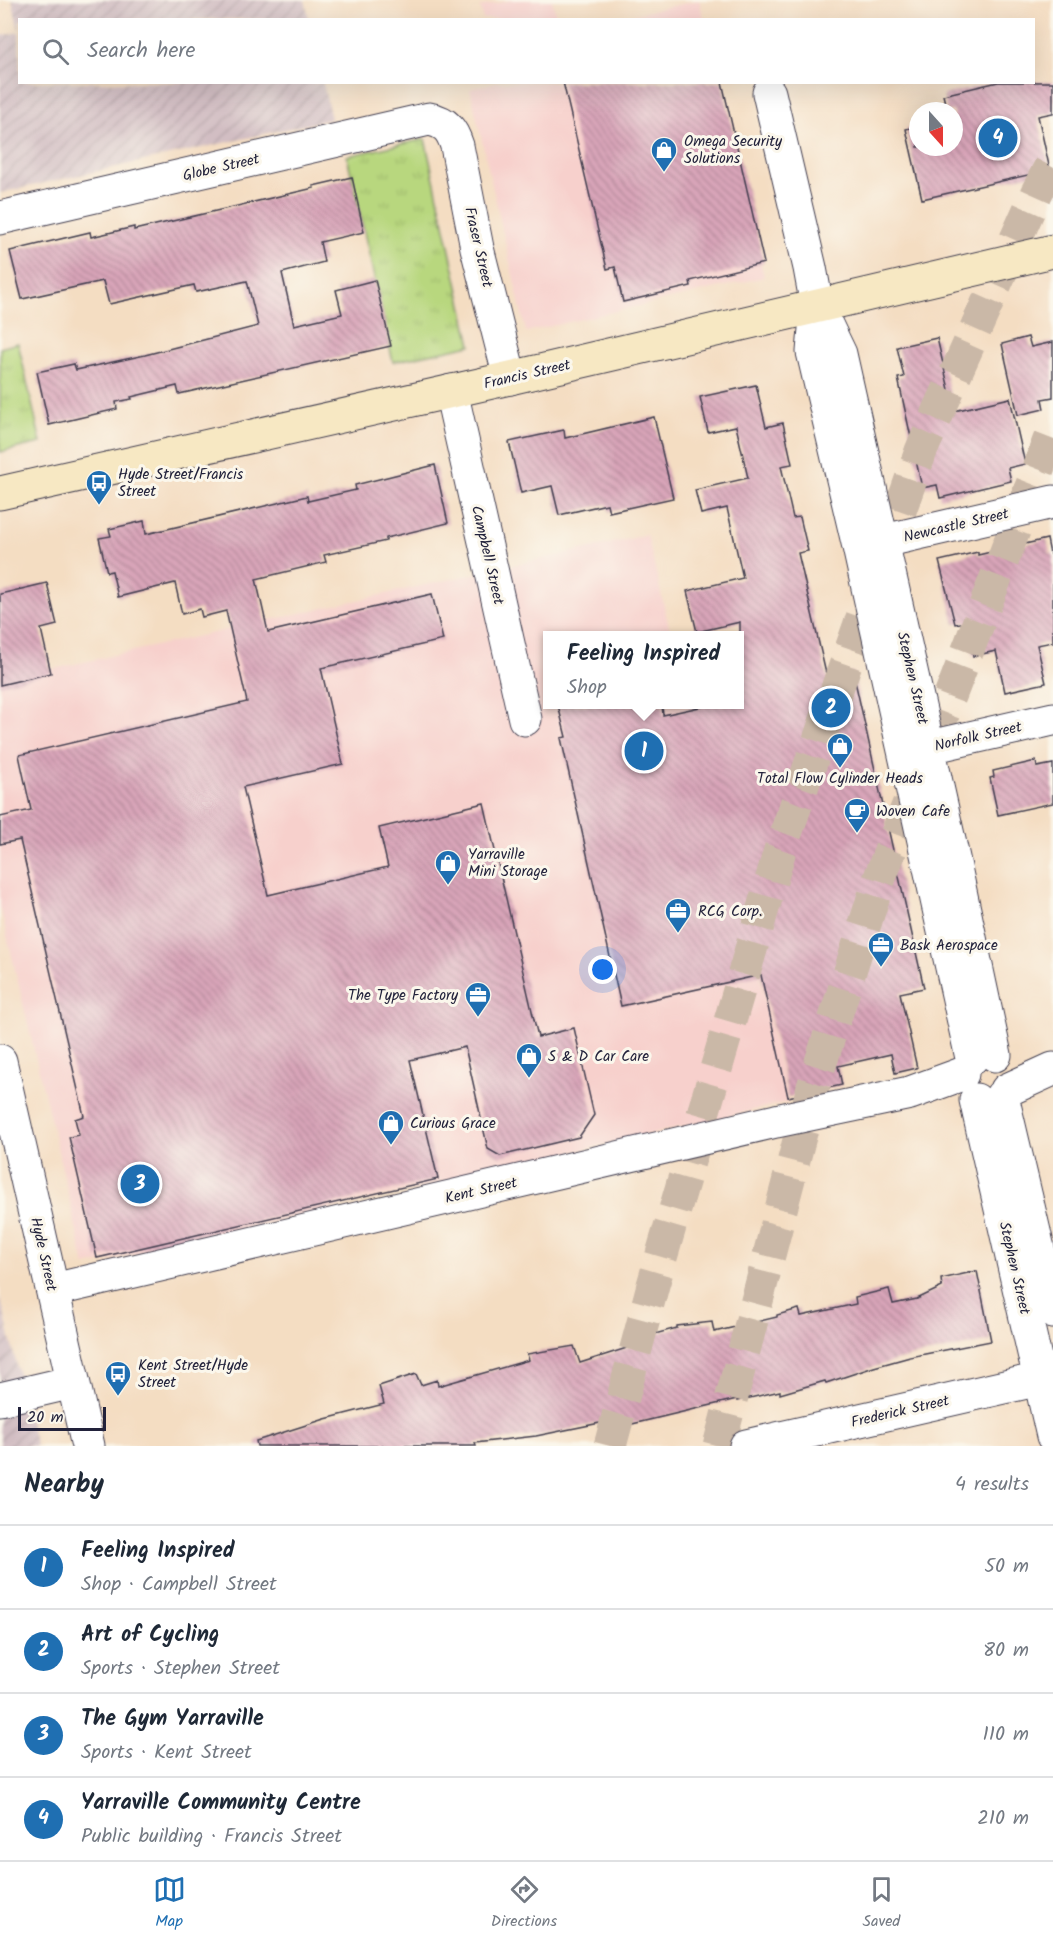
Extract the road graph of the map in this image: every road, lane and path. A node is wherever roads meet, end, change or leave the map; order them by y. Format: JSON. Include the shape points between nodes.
{"nodes":[{"id":1,"x":769,"y":93,"type":"dead end"},
{"id":2,"x":441,"y":121,"type":"joint"},
{"id":3,"x":0,"y":218,"type":"edge"},
{"id":4,"x":1053,"y":251,"type":"edge"},
{"id":5,"x":816,"y":306,"type":"junction"},
{"id":6,"x":510,"y":378,"type":"junction"},
{"id":7,"x":451,"y":391,"type":"junction"},
{"id":8,"x":0,"y":493,"type":"edge"},
{"id":9,"x":1053,"y":502,"type":"edge"},
{"id":10,"x":870,"y":544,"type":"junction"},
{"id":11,"x":525,"y":719,"type":"dead end"},
{"id":12,"x":1053,"y":719,"type":"edge"},
{"id":13,"x":916,"y":750,"type":"junction"},
{"id":14,"x":0,"y":1061,"type":"edge"},
{"id":15,"x":1053,"y":1064,"type":"edge"},
{"id":16,"x":1053,"y":1069,"type":"edge"},
{"id":17,"x":986,"y":1079,"type":"junction"},
{"id":18,"x":53,"y":1290,"type":"junction"},
{"id":19,"x":1053,"y":1312,"type":"edge"},
{"id":20,"x":1047,"y":1377,"type":"edge"},
{"id":21,"x":73,"y":1382,"type":"junction"},
{"id":22,"x":0,"y":1399,"type":"edge"},
{"id":23,"x":1053,"y":1436,"type":"edge"},
{"id":24,"x":88,"y":1446,"type":"edge"},
{"id":25,"x":746,"y":1446,"type":"edge"}],
"edges":[{"from":1,"to":5,"type":"street","name":"Stephen Street"},
{"from":2,"to":3,"type":"street","name":"Globe Street","via":[[418,121]]},
{"from":2,"to":6,"type":"street","name":"Fraser Street","via":[[454,134],[477,248]]},
{"from":4,"to":5,"type":"main road","name":"Francis Street"},
{"from":5,"to":6,"type":"main road","name":"Francis Street"},
{"from":5,"to":10,"type":"street","name":"Stephen Street","via":[[840,354]]},
{"from":6,"to":7,"type":"main road","name":"Francis Street"},
{"from":7,"to":8,"type":"main road","name":"Francis Street"},
{"from":7,"to":11,"type":"street","name":"Campbell Street"},
{"from":9,"to":10,"type":"street","name":"Newcastle Street"},
{"from":10,"to":13,"type":"street","name":"Stephen Street"},
{"from":12,"to":13,"type":"street","name":"Norfolk Street"},
{"from":13,"to":17,"type":"street","name":"Stephen Street","via":[[992,1035]]},
{"from":14,"to":18,"type":"street","name":"Hyde Street"},
{"from":15,"to":17,"type":"street"},
{"from":16,"to":17,"type":"street","name":"Kent Street"},
{"from":17,"to":18,"type":"street","name":"Kent Street","via":[[776,1121]]},
{"from":17,"to":19,"type":"street","name":"Stephen Street"},
{"from":17,"to":20,"type":"street","name":"Stephen Street"},
{"from":18,"to":21,"type":"street","name":"Hyde Street"},
{"from":20,"to":23,"type":"street","name":"Stephen Street"},
{"from":20,"to":25,"type":"street","name":"Frederick Street"},
{"from":21,"to":22,"type":"street"},
{"from":21,"to":24,"type":"street","name":"Hyde Street"}]}
